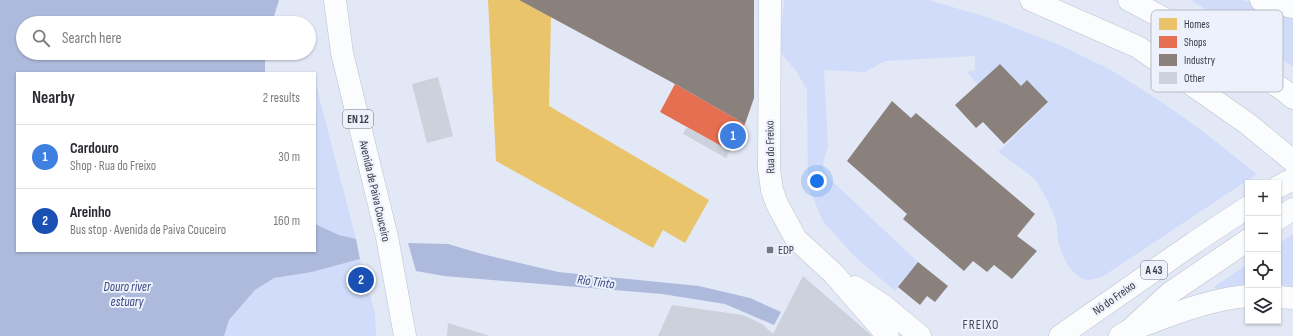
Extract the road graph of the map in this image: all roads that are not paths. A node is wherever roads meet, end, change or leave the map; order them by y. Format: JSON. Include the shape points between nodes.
{"nodes":[{"id":1,"x":335,"y":0,"type":"edge"},
{"id":2,"x":770,"y":0,"type":"edge"},
{"id":3,"x":1031,"y":0,"type":"edge"},
{"id":4,"x":1129,"y":0,"type":"edge"},
{"id":5,"x":1261,"y":0,"type":"edge"},
{"id":6,"x":1293,"y":7,"type":"edge"},
{"id":7,"x":1151,"y":12,"type":"edge"},
{"id":8,"x":1151,"y":56,"type":"edge"},
{"id":9,"x":1202,"y":92,"type":"edge"},
{"id":10,"x":1293,"y":161,"type":"edge"},
{"id":11,"x":1293,"y":179,"type":"edge"},
{"id":12,"x":1281,"y":185,"type":"edge"},
{"id":13,"x":1245,"y":209,"type":"edge"},
{"id":14,"x":1293,"y":209,"type":"edge"},
{"id":15,"x":1281,"y":217,"type":"edge"},
{"id":16,"x":1245,"y":242,"type":"edge"},
{"id":17,"x":832,"y":273,"type":"junction"},
{"id":18,"x":1245,"y":296,"type":"edge"},
{"id":19,"x":1281,"y":297,"type":"edge"},
{"id":20,"x":1293,"y":298,"type":"edge"},
{"id":21,"x":1125,"y":333,"type":"edge"},
{"id":22,"x":405,"y":336,"type":"edge"},
{"id":23,"x":888,"y":336,"type":"edge"},
{"id":24,"x":920,"y":336,"type":"edge"},
{"id":25,"x":1060,"y":336,"type":"edge"}],
"edges":[{"from":1,"to":22,"type":"main road","name":"Avenida de Paiva Couceiro","number":"EN 12","via":[[342,53],[387,237]]},
{"from":2,"to":17,"type":"main road","name":"Rua do Freixo","via":[[771,186],[777,204],[796,239]]},
{"from":3,"to":8,"type":"main road","via":[[1138,47]]},
{"from":4,"to":7,"type":"main road"},
{"from":5,"to":6,"type":"main road"},
{"from":9,"to":10,"type":"main road","via":[[1248,124]]},
{"from":11,"to":12,"type":"main road"},
{"from":13,"to":25,"type":"main road","name":"Nó do Freixo","number":"A 43"},
{"from":14,"to":15,"type":"main road"},
{"from":16,"to":21,"type":"main road","number":"A 43","via":[[1170,293]]},
{"from":17,"to":23,"type":"main road","name":"Rua do Freixo"},
{"from":17,"to":24,"type":"main road","name":"Rua do Freixo","via":[[884,306]]},
{"from":18,"to":21,"type":"main road","via":[[1200,306]]},
{"from":19,"to":20,"type":"main road"}]}
